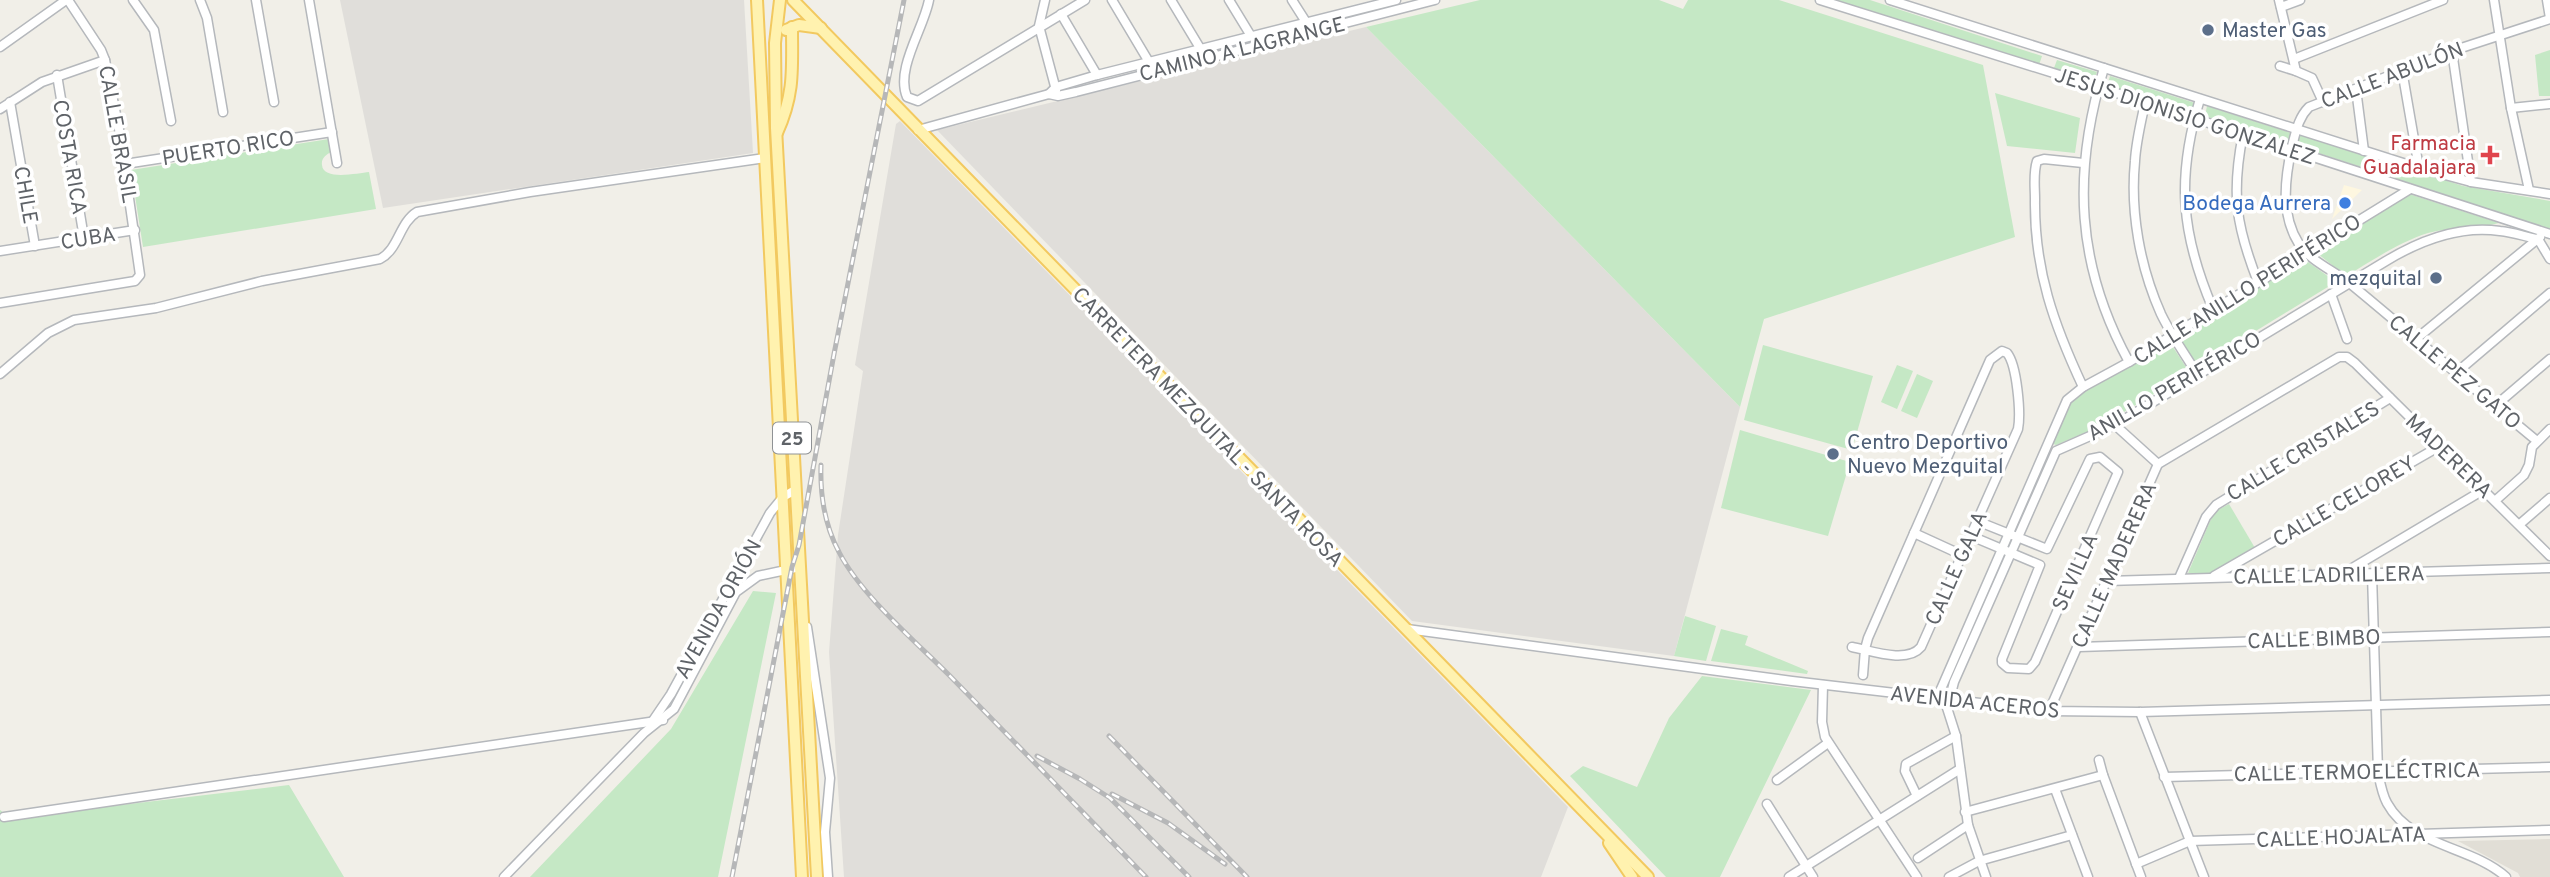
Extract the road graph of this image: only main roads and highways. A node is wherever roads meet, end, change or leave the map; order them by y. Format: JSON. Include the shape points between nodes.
{"nodes":[{"id":1,"x":780,"y":0,"type":"edge"},
{"id":2,"x":793,"y":0,"type":"edge"},
{"id":3,"x":803,"y":0,"type":"edge"},
{"id":4,"x":758,"y":1,"type":"edge"},
{"id":5,"x":812,"y":17,"type":"junction"},
{"id":6,"x":792,"y":27,"type":"junction"},
{"id":7,"x":823,"y":29,"type":"junction"},
{"id":8,"x":775,"y":43,"type":"junction"},
{"id":9,"x":776,"y":135,"type":"junction"},
{"id":10,"x":1596,"y":822,"type":"junction"},
{"id":11,"x":802,"y":877,"type":"edge"},
{"id":12,"x":817,"y":877,"type":"edge"},
{"id":13,"x":1632,"y":877,"type":"edge"},
{"id":14,"x":1647,"y":877,"type":"edge"}],
"edges":[{"from":1,"to":8,"type":"main road","number":"25"},
{"from":2,"to":5,"type":"main road"},
{"from":3,"to":5,"type":"main road"},
{"from":4,"to":11,"type":"main road","number":"25"},
{"from":5,"to":7,"type":"main road","name":"CARRETERA MEZQUITAL - SANTA ROSA"},
{"from":6,"to":7,"type":"main road","via":[[807,24]]},
{"from":6,"to":8,"type":"main road"},
{"from":6,"to":9,"type":"main road","via":[[792,89]]},
{"from":7,"to":10,"type":"main road","name":"CARRETERA MEZQUITAL - SANTA ROSA"},
{"from":8,"to":9,"type":"main road","number":"25"},
{"from":9,"to":12,"type":"main road","number":"25"},
{"from":10,"to":13,"type":"main road","name":"CARRETERA MEZQUITAL - SANTA ROSA"},
{"from":10,"to":14,"type":"main road","name":"CARRETERA MEZQUITAL - SANTA ROSA"}]}
